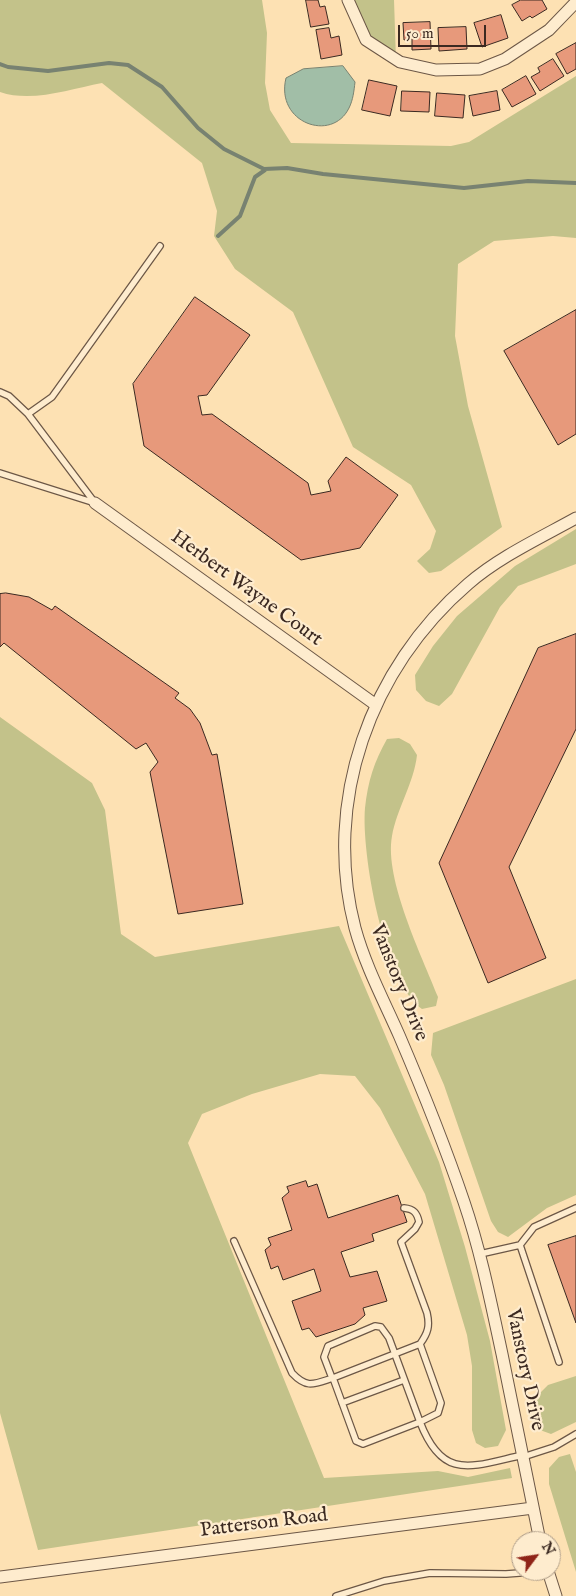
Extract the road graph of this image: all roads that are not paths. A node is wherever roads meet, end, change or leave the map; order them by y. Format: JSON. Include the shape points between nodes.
{"nodes":[{"id":1,"x":348,"y":0,"type":"edge"},
{"id":2,"x":576,"y":2,"type":"edge"},
{"id":3,"x":160,"y":246,"type":"dead end"},
{"id":4,"x":0,"y":392,"type":"edge"},
{"id":5,"x":28,"y":414,"type":"junction"},
{"id":6,"x":0,"y":473,"type":"edge"},
{"id":7,"x":96,"y":502,"type":"junction"},
{"id":8,"x":576,"y":518,"type":"edge"},
{"id":9,"x":376,"y":705,"type":"junction"},
{"id":10,"x":404,"y":1208,"type":"dead end"},
{"id":11,"x":576,"y":1208,"type":"edge"},
{"id":12,"x":234,"y":1241,"type":"dead end"},
{"id":13,"x":520,"y":1245,"type":"junction"},
{"id":14,"x":480,"y":1254,"type":"junction"},
{"id":15,"x":420,"y":1344,"type":"junction"},
{"id":16,"x":395,"y":1354,"type":"junction"},
{"id":17,"x":559,"y":1362,"type":"dead end"},
{"id":18,"x":332,"y":1378,"type":"junction"},
{"id":19,"x":404,"y":1380,"type":"junction"},
{"id":20,"x":342,"y":1404,"type":"junction"},
{"id":21,"x":420,"y":1422,"type":"junction"},
{"id":22,"x":576,"y":1434,"type":"edge"},
{"id":23,"x":523,"y":1456,"type":"junction"},
{"id":24,"x":533,"y":1508,"type":"junction"},
{"id":25,"x":538,"y":1531,"type":"edge"},
{"id":26,"x":511,"y":1574,"type":"edge"},
{"id":27,"x":0,"y":1577,"type":"edge"},
{"id":28,"x":551,"y":1581,"type":"edge"},
{"id":29,"x":336,"y":1596,"type":"edge"},
{"id":30,"x":556,"y":1596,"type":"edge"}],
"edges":[{"from":1,"to":2,"type":"street","via":[[366,40],[400,62],[436,70],[480,69],[506,59],[549,30]]},
{"from":3,"to":5,"type":"lane","via":[[52,397]]},
{"from":4,"to":5,"type":"lane","via":[[10,396]]},
{"from":5,"to":7,"type":"lane"},
{"from":6,"to":7,"type":"lane"},
{"from":7,"to":9,"type":"street","name":"Herbert Wayne Court"},
{"from":8,"to":9,"type":"street","name":"Vanstory Drive","via":[[508,556],[467,584],[408,648]]},
{"from":9,"to":14,"type":"street","name":"Vanstory Drive","via":[[348,791],[344,842],[355,929],[436,1121]]},
{"from":10,"to":15,"type":"lane","via":[[412,1209],[419,1222],[401,1242],[428,1318],[427,1335]]},
{"from":11,"to":13,"type":"lane","via":[[534,1227]]},
{"from":12,"to":18,"type":"lane","via":[[292,1373],[301,1382],[312,1385]]},
{"from":13,"to":14,"type":"lane"},
{"from":13,"to":17,"type":"lane"},
{"from":14,"to":23,"type":"street","name":"Vanstory Drive"},
{"from":15,"to":16,"type":"lane"},
{"from":15,"to":21,"type":"lane","via":[[441,1403],[438,1413]]},
{"from":16,"to":18,"type":"lane"},
{"from":16,"to":18,"type":"lane","via":[[381,1327],[375,1326],[332,1342],[324,1357]]},
{"from":16,"to":19,"type":"lane"},
{"from":18,"to":20,"type":"lane"},
{"from":19,"to":20,"type":"lane"},
{"from":19,"to":21,"type":"lane"},
{"from":20,"to":21,"type":"lane","via":[[356,1441],[363,1444]]},
{"from":21,"to":23,"type":"lane","via":[[437,1454],[450,1463],[465,1466]]},
{"from":22,"to":23,"type":"lane","via":[[554,1447]]},
{"from":23,"to":24,"type":"street","name":"Vanstory Drive"},
{"from":24,"to":25,"type":"street","name":"Vanstory Drive"},
{"from":24,"to":27,"type":"street","name":"Patterson Road"},
{"from":26,"to":29,"type":"lane","via":[[430,1573],[384,1581]]},
{"from":28,"to":30,"type":"street"}]}
